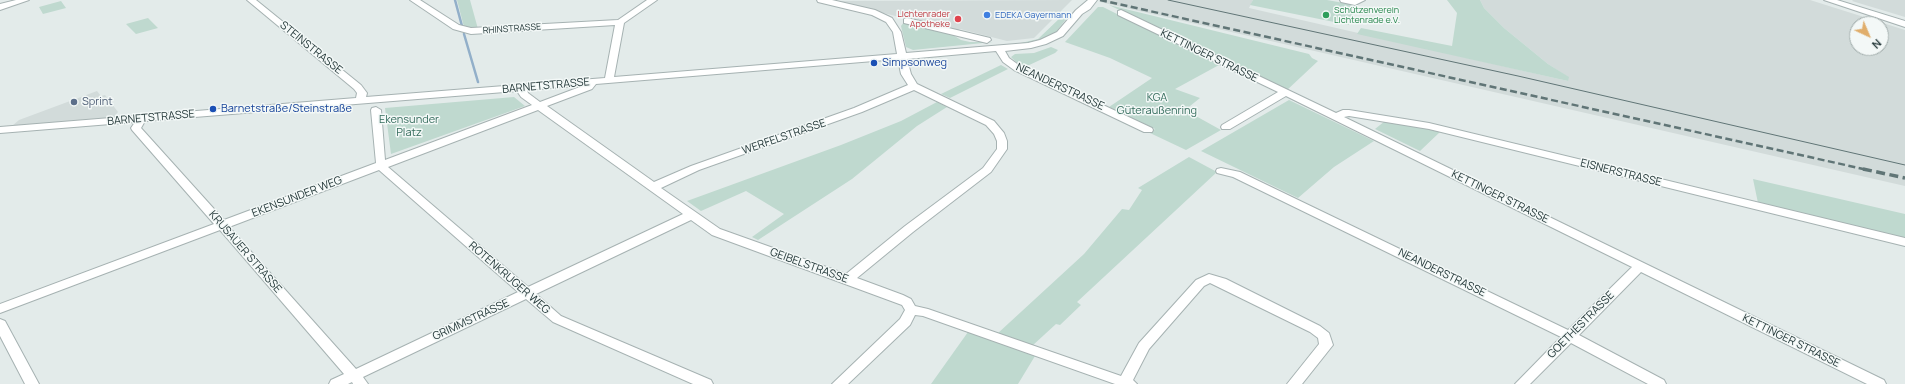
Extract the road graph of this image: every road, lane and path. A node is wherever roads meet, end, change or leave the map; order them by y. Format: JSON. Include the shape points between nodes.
{"nodes":[{"id":1,"x":24,"y":0,"type":"edge"},
{"id":2,"x":251,"y":0,"type":"edge"},
{"id":3,"x":414,"y":0,"type":"edge"},
{"id":4,"x":653,"y":0,"type":"edge"},
{"id":5,"x":821,"y":0,"type":"edge"},
{"id":6,"x":1082,"y":0,"type":"edge"},
{"id":7,"x":1093,"y":0,"type":"edge"},
{"id":8,"x":1344,"y":0,"type":"edge"},
{"id":9,"x":1361,"y":0,"type":"edge"},
{"id":10,"x":1828,"y":0,"type":"edge"},
{"id":11,"x":1840,"y":2,"type":"edge"},
{"id":12,"x":0,"y":7,"type":"edge"},
{"id":13,"x":1079,"y":12,"type":"junction"},
{"id":14,"x":1121,"y":13,"type":"dead end"},
{"id":15,"x":908,"y":21,"type":"dead end"},
{"id":16,"x":620,"y":22,"type":"junction"},
{"id":17,"x":1905,"y":24,"type":"edge"},
{"id":18,"x":988,"y":40,"type":"dead end"},
{"id":19,"x":999,"y":49,"type":"junction"},
{"id":20,"x":902,"y":57,"type":"junction"},
{"id":21,"x":609,"y":80,"type":"junction"},
{"id":22,"x":593,"y":82,"type":"junction"},
{"id":23,"x":914,"y":86,"type":"junction"},
{"id":24,"x":522,"y":88,"type":"junction"},
{"id":25,"x":1284,"y":93,"type":"junction"},
{"id":26,"x":360,"y":101,"type":"junction"},
{"id":27,"x":539,"y":106,"type":"junction"},
{"id":28,"x":376,"y":110,"type":"dead end"},
{"id":29,"x":1337,"y":117,"type":"junction"},
{"id":30,"x":142,"y":118,"type":"junction"},
{"id":31,"x":1226,"y":127,"type":"dead end"},
{"id":32,"x":0,"y":130,"type":"edge"},
{"id":33,"x":1148,"y":130,"type":"dead end"},
{"id":34,"x":382,"y":165,"type":"junction"},
{"id":35,"x":1221,"y":171,"type":"dead end"},
{"id":36,"x":653,"y":187,"type":"junction"},
{"id":37,"x":691,"y":215,"type":"junction"},
{"id":38,"x":222,"y":225,"type":"junction"},
{"id":39,"x":1905,"y":242,"type":"edge"},
{"id":40,"x":1640,"y":266,"type":"junction"},
{"id":41,"x":847,"y":280,"type":"junction"},
{"id":42,"x":527,"y":293,"type":"junction"},
{"id":43,"x":0,"y":309,"type":"edge"},
{"id":44,"x":912,"y":310,"type":"junction"},
{"id":45,"x":0,"y":324,"type":"edge"},
{"id":46,"x":1570,"y":336,"type":"junction"},
{"id":47,"x":358,"y":380,"type":"edge"},
{"id":48,"x":1128,"y":383,"type":"edge"},
{"id":49,"x":32,"y":384,"type":"edge"},
{"id":50,"x":336,"y":384,"type":"edge"},
{"id":51,"x":706,"y":384,"type":"edge"},
{"id":52,"x":839,"y":384,"type":"edge"},
{"id":53,"x":1294,"y":384,"type":"edge"},
{"id":54,"x":1522,"y":384,"type":"edge"},
{"id":55,"x":1659,"y":384,"type":"edge"},
{"id":56,"x":1879,"y":384,"type":"edge"}],
"edges":[{"from":1,"to":12,"type":"street"},
{"from":2,"to":26,"type":"street","name":"STEINSTRASSE","via":[[358,87],[362,93]]},
{"from":3,"to":16,"type":"street","name":"RHINSTRASSE","via":[[450,24],[471,31]]},
{"from":4,"to":16,"type":"street"},
{"from":5,"to":20,"type":"street","via":[[876,13],[889,20],[897,32]]},
{"from":6,"to":13,"type":"street","name":"BARNETSTRASSE"},
{"from":7,"to":13,"type":"street","name":"BARNETSTRASSE"},
{"from":8,"to":9,"type":"street"},
{"from":10,"to":11,"type":"street"},
{"from":11,"to":17,"type":"street"},
{"from":13,"to":19,"type":"street","name":"BARNETSTRASSE","via":[[1060,34],[1049,40],[1028,46]]},
{"from":14,"to":25,"type":"street","name":"KETTINGER STRASSE"},
{"from":15,"to":18,"type":"street"},
{"from":16,"to":21,"type":"street"},
{"from":19,"to":20,"type":"street","name":"BARNETSTRASSE"},
{"from":19,"to":33,"type":"street","name":"NEANDERSTRASSE","via":[[1006,60],[1017,68]]},
{"from":20,"to":21,"type":"street","name":"BARNETSTRASSE"},
{"from":20,"to":23,"type":"street","via":[[906,74]]},
{"from":21,"to":22,"type":"street","name":"BARNETSTRASSE"},
{"from":22,"to":24,"type":"street","name":"BARNETSTRASSE"},
{"from":22,"to":27,"type":"street","name":"EKENSUNDER WEG","via":[[589,87]]},
{"from":23,"to":36,"type":"street","name":"WERFELSTRASSE","via":[[852,112],[700,166]]},
{"from":23,"to":41,"type":"street","via":[[990,123],[1001,136],[1002,148],[987,170],[908,229]]},
{"from":24,"to":26,"type":"street","name":"BARNETSTRASSE"},
{"from":24,"to":27,"type":"street","name":"GEIBELSTRASSE","via":[[524,95]]},
{"from":25,"to":29,"type":"street","name":"KETTINGER STRASSE"},
{"from":25,"to":31,"type":"street"},
{"from":26,"to":30,"type":"street","name":"BARNETSTRASSE"},
{"from":27,"to":34,"type":"street","name":"EKENSUNDER WEG"},
{"from":27,"to":36,"type":"street","name":"GEIBELSTRASSE"},
{"from":28,"to":34,"type":"street"},
{"from":29,"to":39,"type":"street","name":"EISNERSTRASSE","via":[[1349,113],[1426,126]]},
{"from":29,"to":40,"type":"street","name":"KETTINGER STRASSE"},
{"from":30,"to":32,"type":"street","name":"BARNETSTRASSE"},
{"from":30,"to":38,"type":"street","name":"KRUSAUER STRASSE","via":[[136,128]]},
{"from":34,"to":38,"type":"street","name":"EKENSUNDER WEG"},
{"from":34,"to":42,"type":"street","name":"ROTENKRUGER WEG"},
{"from":35,"to":46,"type":"street","name":"NEANDERSTRASSE","via":[[1236,174]]},
{"from":36,"to":37,"type":"street","name":"GEIBELSTRASSE"},
{"from":37,"to":41,"type":"street","name":"GEIBELSTRASSE","via":[[716,232]]},
{"from":37,"to":42,"type":"street","name":"GRIMMSTRASSE"},
{"from":38,"to":43,"type":"street","name":"EKENSUNDER WEG"},
{"from":38,"to":47,"type":"street","name":"KRUSAUER STRASSE"},
{"from":40,"to":46,"type":"street","name":"GOETHESTRASSE"},
{"from":40,"to":56,"type":"street","name":"KETTINGER STRASSE"},
{"from":41,"to":44,"type":"street","name":"GEIBELSTRASSE","via":[[899,298],[907,302]]},
{"from":42,"to":47,"type":"street","name":"GRIMMSTRASSE"},
{"from":42,"to":51,"type":"street","name":"ROTENKRUGER WEG","via":[[561,322]]},
{"from":44,"to":48,"type":"street","name":"GEIBELSTRASSE"},
{"from":44,"to":52,"type":"street","via":[[905,322]]},
{"from":45,"to":49,"type":"street"},
{"from":46,"to":54,"type":"street","name":"GOETHESTRASSE"},
{"from":46,"to":55,"type":"street","name":"NEANDERSTRASSE"},
{"from":47,"to":50,"type":"street","name":"GRIMMSTRASSE"},
{"from":48,"to":53,"type":"street","via":[[1133,364],[1144,346],[1200,283],[1209,278],[1222,282],[1324,336],[1326,345]]}]}
